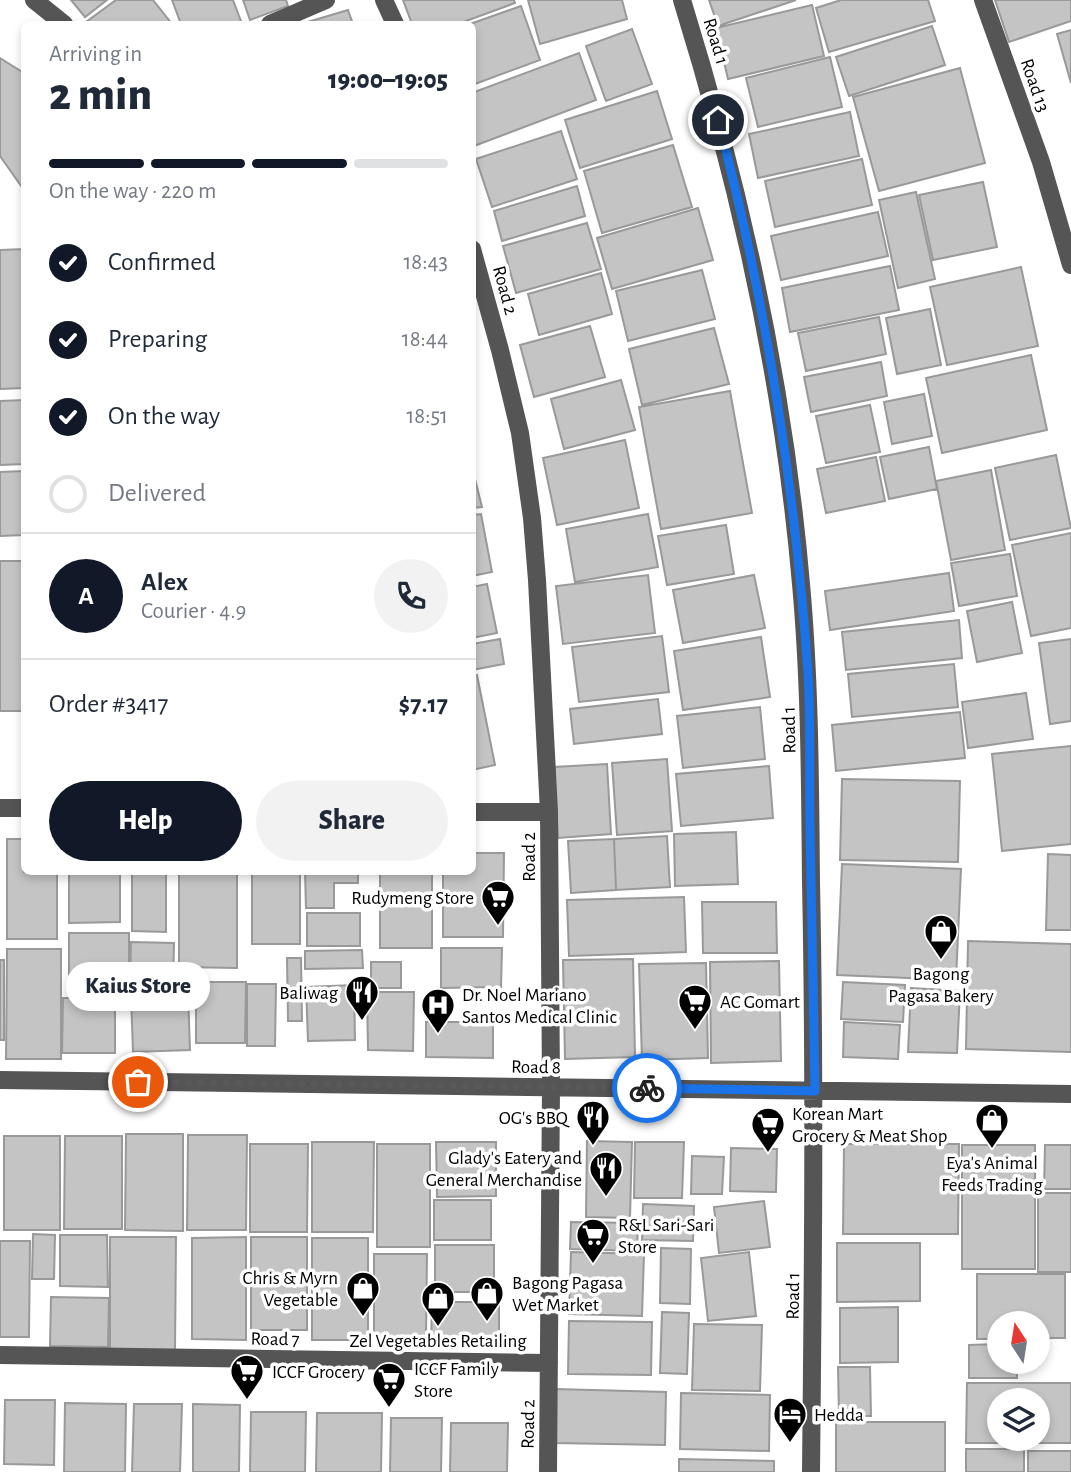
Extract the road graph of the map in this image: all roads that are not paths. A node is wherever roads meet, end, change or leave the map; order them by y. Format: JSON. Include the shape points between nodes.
{"nodes":[{"id":1,"x":34,"y":0,"type":"edge"},
{"id":2,"x":326,"y":0,"type":"edge"},
{"id":3,"x":384,"y":0,"type":"edge"},
{"id":4,"x":682,"y":0,"type":"edge"},
{"id":5,"x":983,"y":0,"type":"edge"},
{"id":6,"x":61,"y":21,"type":"edge"},
{"id":7,"x":277,"y":21,"type":"edge"},
{"id":8,"x":394,"y":21,"type":"edge"},
{"id":9,"x":476,"y":263,"type":"edge"},
{"id":10,"x":1071,"y":265,"type":"edge"},
{"id":11,"x":0,"y":808,"type":"edge"},
{"id":12,"x":21,"y":808,"type":"edge"},
{"id":13,"x":476,"y":812,"type":"edge"},
{"id":14,"x":548,"y":813,"type":"junction"},
{"id":15,"x":0,"y":1080,"type":"edge"},
{"id":16,"x":551,"y":1087,"type":"junction"},
{"id":17,"x":815,"y":1091,"type":"junction"},
{"id":18,"x":1071,"y":1094,"type":"edge"},
{"id":19,"x":0,"y":1355,"type":"edge"},
{"id":20,"x":549,"y":1363,"type":"junction"},
{"id":21,"x":548,"y":1472,"type":"edge"},
{"id":22,"x":811,"y":1472,"type":"edge"}],
"edges":[{"from":1,"to":6,"type":"street"},
{"from":2,"to":7,"type":"street"},
{"from":3,"to":8,"type":"street"},
{"from":4,"to":17,"type":"street","name":"Road 1","via":[[731,170],[769,344],[791,488],[808,677]]},
{"from":5,"to":10,"type":"street","name":"Road 13","via":[[1041,162]]},
{"from":9,"to":14,"type":"street","name":"Road 2","via":[[527,477],[537,580]]},
{"from":11,"to":12,"type":"street"},
{"from":13,"to":14,"type":"street"},
{"from":14,"to":16,"type":"street","name":"Road 2"},
{"from":15,"to":16,"type":"street","name":"Road 8"},
{"from":16,"to":17,"type":"street","name":"Road 8"},
{"from":16,"to":20,"type":"street","name":"Road 2"},
{"from":17,"to":18,"type":"street","name":"Road 8"},
{"from":17,"to":22,"type":"street","name":"Road 1"},
{"from":19,"to":20,"type":"street","name":"Road 7"},
{"from":20,"to":21,"type":"street","name":"Road 2"}]}
